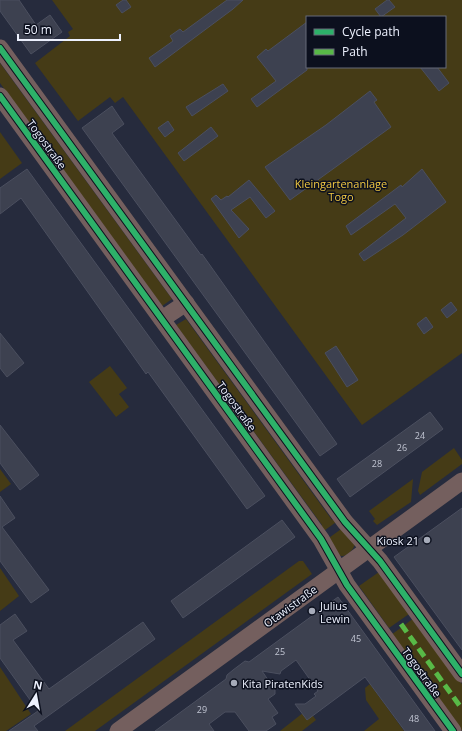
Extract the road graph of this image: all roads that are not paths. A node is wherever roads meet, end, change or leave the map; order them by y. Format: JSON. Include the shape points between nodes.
{"nodes":[{"id":1,"x":0,"y":48,"type":"edge"},
{"id":2,"x":0,"y":96,"type":"edge"},
{"id":3,"x":186,"y":303,"type":"junction"},
{"id":4,"x":162,"y":319,"type":"junction"},
{"id":5,"x":462,"y":481,"type":"edge"},
{"id":6,"x":369,"y":548,"type":"junction"},
{"id":7,"x":339,"y":570,"type":"junction"},
{"id":8,"x":462,"y":674,"type":"edge"},
{"id":9,"x":118,"y":731,"type":"edge"},
{"id":10,"x":453,"y":731,"type":"edge"}],
"edges":[{"from":1,"to":3,"type":"street","name":"Togostraße"},
{"from":2,"to":4,"type":"street","name":"Togostraße"},
{"from":3,"to":4,"type":"street"},
{"from":3,"to":6,"type":"street","name":"Togostraße","via":[[345,522]]},
{"from":4,"to":7,"type":"street","name":"Togostraße","via":[[321,539]]},
{"from":5,"to":6,"type":"street","name":"Otawistraße"},
{"from":6,"to":7,"type":"street","name":"Otawistraße"},
{"from":6,"to":8,"type":"street","name":"Togostraße"},
{"from":7,"to":9,"type":"street","name":"Otawistraße"},
{"from":7,"to":10,"type":"street","name":"Togostraße","via":[[347,585]]}]}
